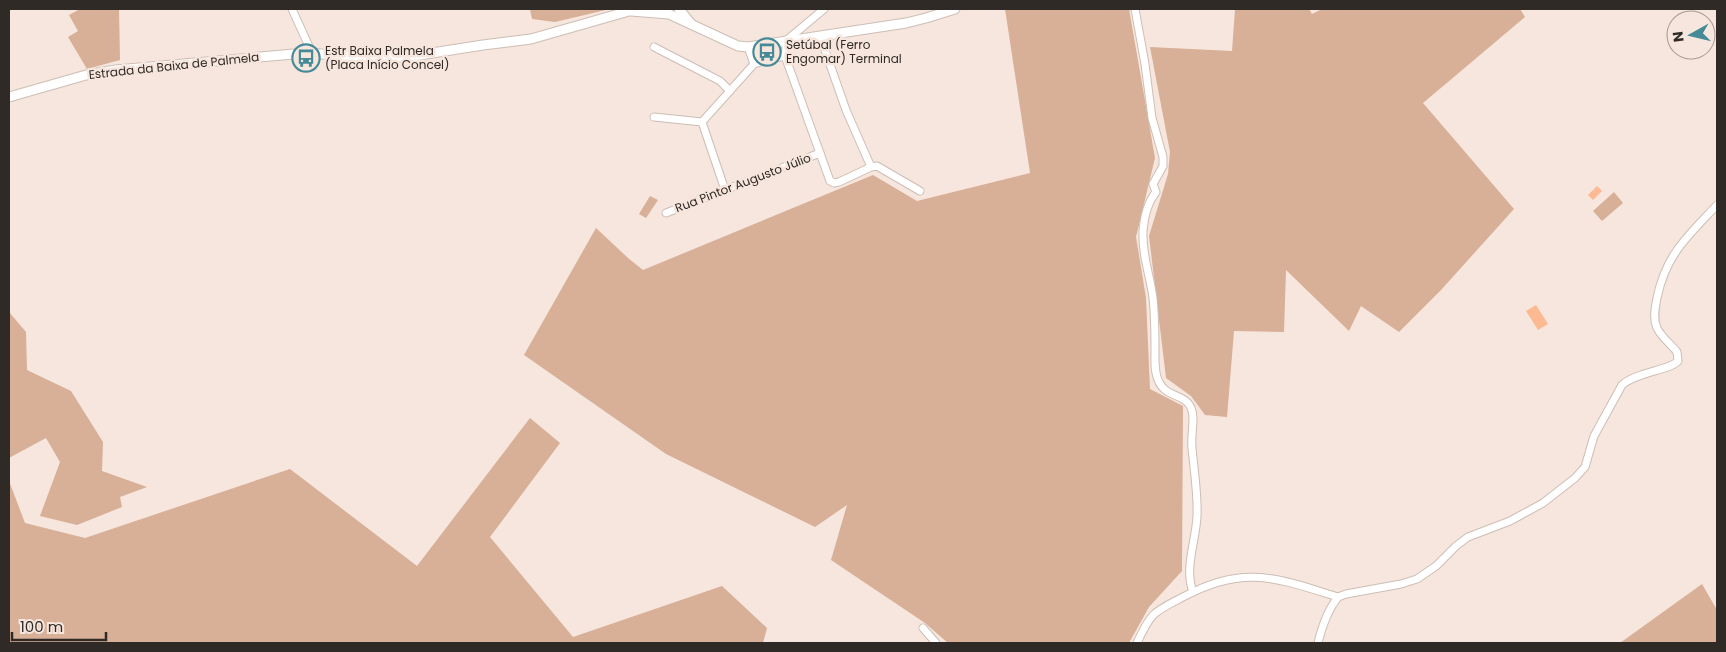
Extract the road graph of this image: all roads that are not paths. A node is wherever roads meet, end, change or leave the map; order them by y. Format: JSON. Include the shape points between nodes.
{"nodes":[{"id":1,"x":292,"y":9,"type":"edge"},
{"id":2,"x":679,"y":9,"type":"edge"},
{"id":3,"x":824,"y":9,"type":"edge"},
{"id":4,"x":954,"y":9,"type":"edge"},
{"id":5,"x":1135,"y":9,"type":"edge"},
{"id":6,"x":632,"y":10,"type":"edge"},
{"id":7,"x":665,"y":12,"type":"edge"},
{"id":8,"x":691,"y":24,"type":"junction"},
{"id":9,"x":820,"y":36,"type":"junction"},
{"id":10,"x":787,"y":40,"type":"junction"},
{"id":11,"x":654,"y":47,"type":"dead end"},
{"id":12,"x":748,"y":47,"type":"junction"},
{"id":13,"x":312,"y":53,"type":"junction"},
{"id":14,"x":785,"y":56,"type":"junction"},
{"id":15,"x":754,"y":64,"type":"junction"},
{"id":16,"x":730,"y":91,"type":"junction"},
{"id":17,"x":9,"y":97,"type":"edge"},
{"id":18,"x":654,"y":117,"type":"dead end"},
{"id":19,"x":702,"y":122,"type":"junction"},
{"id":20,"x":820,"y":153,"type":"junction"},
{"id":21,"x":871,"y":167,"type":"junction"},
{"id":22,"x":725,"y":190,"type":"junction"},
{"id":23,"x":920,"y":191,"type":"dead end"},
{"id":24,"x":1717,"y":205,"type":"edge"},
{"id":25,"x":666,"y":213,"type":"dead end"},
{"id":26,"x":1193,"y":592,"type":"junction"},
{"id":27,"x":1338,"y":597,"type":"junction"},
{"id":28,"x":922,"y":628,"type":"dead end"},
{"id":29,"x":936,"y":643,"type":"edge"},
{"id":30,"x":1137,"y":643,"type":"edge"},
{"id":31,"x":1318,"y":643,"type":"edge"}],
"edges":[{"from":1,"to":13,"type":"street"},
{"from":2,"to":7,"type":"street","via":[[675,13]]},
{"from":2,"to":8,"type":"street"},
{"from":3,"to":10,"type":"street"},
{"from":4,"to":9,"type":"street","via":[[906,23]]},
{"from":5,"to":26,"type":"street","via":[[1152,118],[1163,157],[1163,166],[1153,184],[1156,192],[1151,198],[1144,228],[1144,254],[1153,300],[1156,371],[1163,389],[1187,400],[1193,417],[1197,516],[1190,580]]},
{"from":6,"to":7,"type":"street"},
{"from":6,"to":13,"type":"street","name":"Estrada da Baixa de Palmela","via":[[532,39],[413,56],[385,58]]},
{"from":7,"to":8,"type":"street"},
{"from":8,"to":12,"type":"street","via":[[738,46]]},
{"from":9,"to":10,"type":"street"},
{"from":9,"to":21,"type":"street","via":[[846,110]]},
{"from":10,"to":12,"type":"street"},
{"from":10,"to":14,"type":"street"},
{"from":11,"to":16,"type":"street","via":[[720,81]]},
{"from":12,"to":15,"type":"street"},
{"from":13,"to":17,"type":"street","name":"Estrada da Baixa de Palmela","via":[[100,72]]},
{"from":14,"to":15,"type":"street"},
{"from":14,"to":20,"type":"street"},
{"from":15,"to":16,"type":"street"},
{"from":16,"to":19,"type":"street"},
{"from":18,"to":19,"type":"street"},
{"from":19,"to":22,"type":"street"},
{"from":20,"to":21,"type":"street","via":[[830,181],[834,183]]},
{"from":20,"to":22,"type":"street","name":"Rua Pintor Augusto Júlio"},
{"from":21,"to":23,"type":"street","via":[[883,169]]},
{"from":22,"to":25,"type":"street","name":"Rua Pintor Augusto Júlio"},
{"from":24,"to":27,"type":"street","via":[[1673,254],[1658,293],[1655,310],[1657,328],[1677,352],[1678,360],[1674,365],[1644,373],[1622,386],[1594,436],[1585,467],[1580,473],[1536,507],[1462,541],[1417,579]]},
{"from":26,"to":27,"type":"street","via":[[1222,580],[1249,576],[1279,580]]},
{"from":26,"to":30,"type":"street","via":[[1152,615]]},
{"from":27,"to":31,"type":"street","via":[[1323,624]]},
{"from":28,"to":29,"type":"street"}]}
